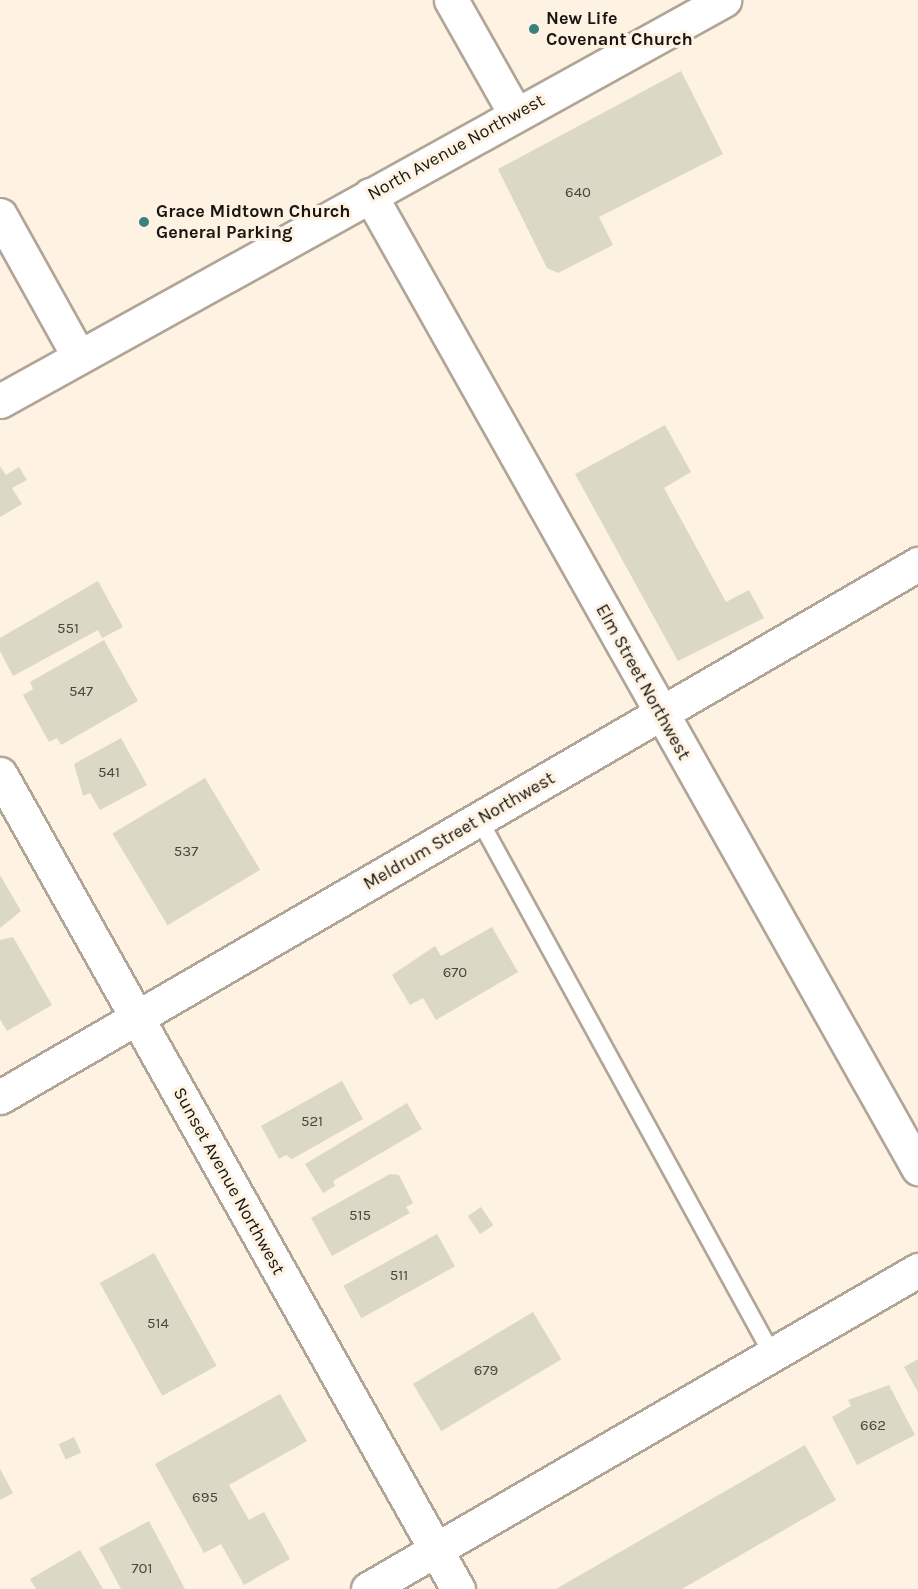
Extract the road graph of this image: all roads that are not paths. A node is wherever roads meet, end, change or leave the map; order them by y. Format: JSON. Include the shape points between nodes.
{"nodes":[{"id":1,"x":451,"y":0,"type":"edge"},
{"id":2,"x":724,"y":0,"type":"edge"},
{"id":3,"x":515,"y":113,"type":"junction"},
{"id":4,"x":370,"y":195,"type":"junction"},
{"id":5,"x":0,"y":215,"type":"edge"},
{"id":6,"x":78,"y":355,"type":"junction"},
{"id":7,"x":0,"y":401,"type":"edge"},
{"id":8,"x":918,"y":564,"type":"edge"},
{"id":9,"x":660,"y":714,"type":"junction"},
{"id":10,"x":0,"y":774,"type":"edge"},
{"id":11,"x":479,"y":819,"type":"junction"},
{"id":12,"x":137,"y":1017,"type":"junction"},
{"id":13,"x":0,"y":1097,"type":"edge"},
{"id":14,"x":918,"y":1168,"type":"edge"},
{"id":15,"x":918,"y":1270,"type":"edge"},
{"id":16,"x":772,"y":1354,"type":"junction"},
{"id":17,"x":436,"y":1549,"type":"junction"},
{"id":18,"x":368,"y":1589,"type":"edge"},
{"id":19,"x":458,"y":1589,"type":"edge"}],
"edges":[{"from":1,"to":3,"type":"street"},
{"from":2,"to":3,"type":"street","name":"North Avenue Northwest"},
{"from":3,"to":4,"type":"street","name":"North Avenue Northwest"},
{"from":4,"to":6,"type":"street","name":"North Avenue Northwest"},
{"from":4,"to":9,"type":"street","name":"Elm Street Northwest"},
{"from":5,"to":6,"type":"street"},
{"from":6,"to":7,"type":"street","name":"North Avenue Northwest"},
{"from":8,"to":9,"type":"street","name":"Meldrum Street Northwest"},
{"from":9,"to":11,"type":"street","name":"Meldrum Street Northwest"},
{"from":9,"to":14,"type":"street","name":"Elm Street Northwest"},
{"from":10,"to":12,"type":"street","name":"Sunset Avenue Northwest"},
{"from":11,"to":12,"type":"street","name":"Meldrum Street Northwest"},
{"from":11,"to":16,"type":"lane"},
{"from":12,"to":13,"type":"street","name":"Meldrum Street Northwest"},
{"from":12,"to":17,"type":"street","name":"Sunset Avenue Northwest"},
{"from":15,"to":16,"type":"street"},
{"from":16,"to":17,"type":"street"},
{"from":17,"to":18,"type":"street"},
{"from":17,"to":19,"type":"street","name":"Sunset Avenue Northwest"}]}
